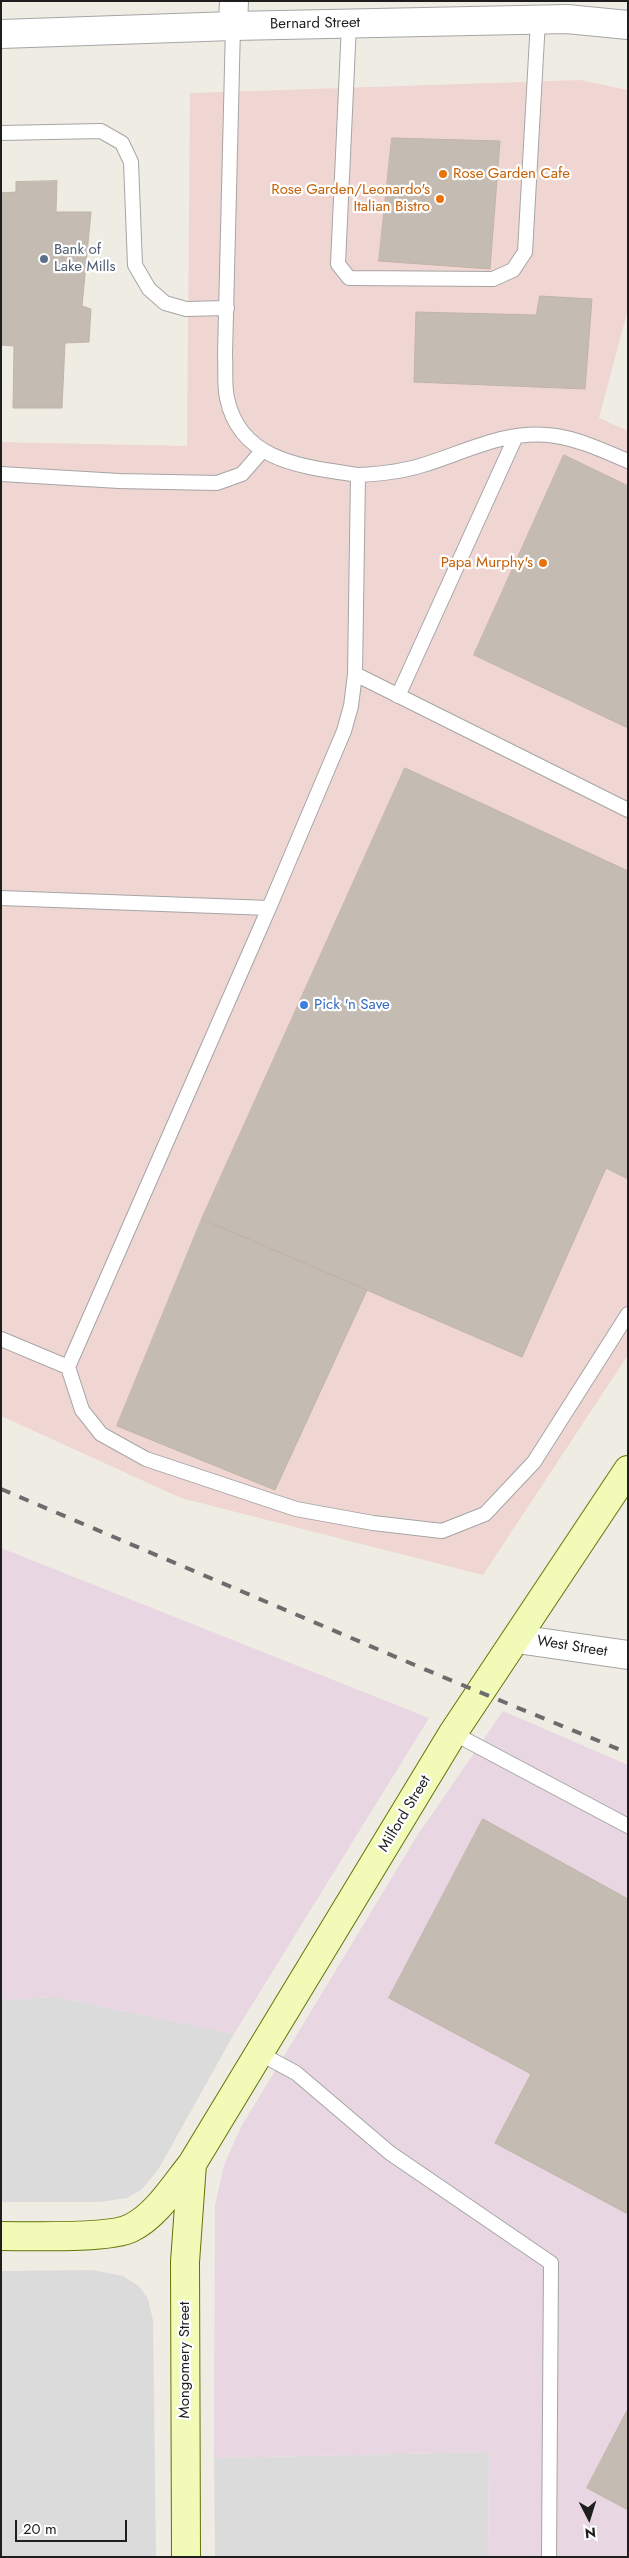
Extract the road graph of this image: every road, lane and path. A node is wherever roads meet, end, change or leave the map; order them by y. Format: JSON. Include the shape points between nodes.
{"nodes":[{"id":1,"x":234,"y":14,"type":"edge"},
{"id":2,"x":538,"y":20,"type":"junction"},
{"id":3,"x":349,"y":24,"type":"junction"},
{"id":4,"x":628,"y":25,"type":"edge"},
{"id":5,"x":1,"y":34,"type":"edge"},
{"id":6,"x":1,"y":133,"type":"edge"},
{"id":7,"x":227,"y":308,"type":"junction"},
{"id":8,"x":516,"y":436,"type":"junction"},
{"id":9,"x":263,"y":450,"type":"junction"},
{"id":10,"x":628,"y":461,"type":"edge"},
{"id":11,"x":1,"y":474,"type":"edge"},
{"id":12,"x":358,"y":475,"type":"junction"},
{"id":13,"x":355,"y":674,"type":"junction"},
{"id":14,"x":398,"y":696,"type":"junction"},
{"id":15,"x":628,"y":810,"type":"edge"},
{"id":16,"x":1,"y":898,"type":"edge"},
{"id":17,"x":269,"y":908,"type":"junction"},
{"id":18,"x":628,"y":1314,"type":"edge"},
{"id":19,"x":1,"y":1339,"type":"edge"},
{"id":20,"x":68,"y":1367,"type":"junction"},
{"id":21,"x":628,"y":1470,"type":"edge"},
{"id":22,"x":517,"y":1639,"type":"junction"},
{"id":23,"x":628,"y":1655,"type":"edge"},
{"id":24,"x":453,"y":1733,"type":"junction"},
{"id":25,"x":628,"y":1826,"type":"edge"},
{"id":26,"x":259,"y":2053,"type":"junction"},
{"id":27,"x":192,"y":2164,"type":"junction"},
{"id":28,"x":1,"y":2236,"type":"edge"},
{"id":29,"x":186,"y":2557,"type":"edge"},
{"id":30,"x":549,"y":2557,"type":"edge"}],
"edges":[{"from":1,"to":3,"type":"street","name":"Bernard Street"},
{"from":1,"to":5,"type":"street","name":"Bernard Street"},
{"from":1,"to":7,"type":"lane"},
{"from":2,"to":3,"type":"street","name":"Bernard Street"},
{"from":2,"to":3,"type":"lane","via":[[525,252],[513,270],[493,279],[350,278],[338,264]]},
{"from":2,"to":4,"type":"street","name":"Bernard Street"},
{"from":6,"to":7,"type":"lane","via":[[101,131],[122,143],[131,162],[135,265],[148,289],[165,303],[186,309]]},
{"from":7,"to":9,"type":"lane","via":[[227,397],[237,428]]},
{"from":8,"to":10,"type":"lane","via":[[555,436]]},
{"from":8,"to":12,"type":"lane","via":[[391,473]]},
{"from":8,"to":14,"type":"lane"},
{"from":9,"to":11,"type":"lane","via":[[242,474],[217,483]]},
{"from":9,"to":12,"type":"lane","via":[[291,464]]},
{"from":12,"to":13,"type":"lane"},
{"from":13,"to":14,"type":"lane"},
{"from":13,"to":17,"type":"lane","via":[[344,731]]},
{"from":14,"to":15,"type":"lane"},
{"from":16,"to":17,"type":"lane"},
{"from":17,"to":20,"type":"lane"},
{"from":18,"to":20,"type":"lane","via":[[534,1462],[485,1514],[442,1531],[296,1509],[146,1459],[102,1434],[82,1410]]},
{"from":19,"to":20,"type":"lane"},
{"from":21,"to":22,"type":"main road","name":"Milford Street"},
{"from":22,"to":23,"type":"street","name":"West Street"},
{"from":22,"to":24,"type":"main road","name":"Milford Street"},
{"from":24,"to":25,"type":"lane"},
{"from":24,"to":26,"type":"main road","name":"Milford Street"},
{"from":26,"to":27,"type":"main road","name":"Milford Street"},
{"from":26,"to":30,"type":"lane","via":[[296,2073],[390,2153],[551,2263]]},
{"from":27,"to":28,"type":"main road","name":"Milford Street","via":[[153,2212],[130,2229],[96,2234]]},
{"from":27,"to":29,"type":"main road","name":"Mongomery Street","via":[[185,2262]]}]}
